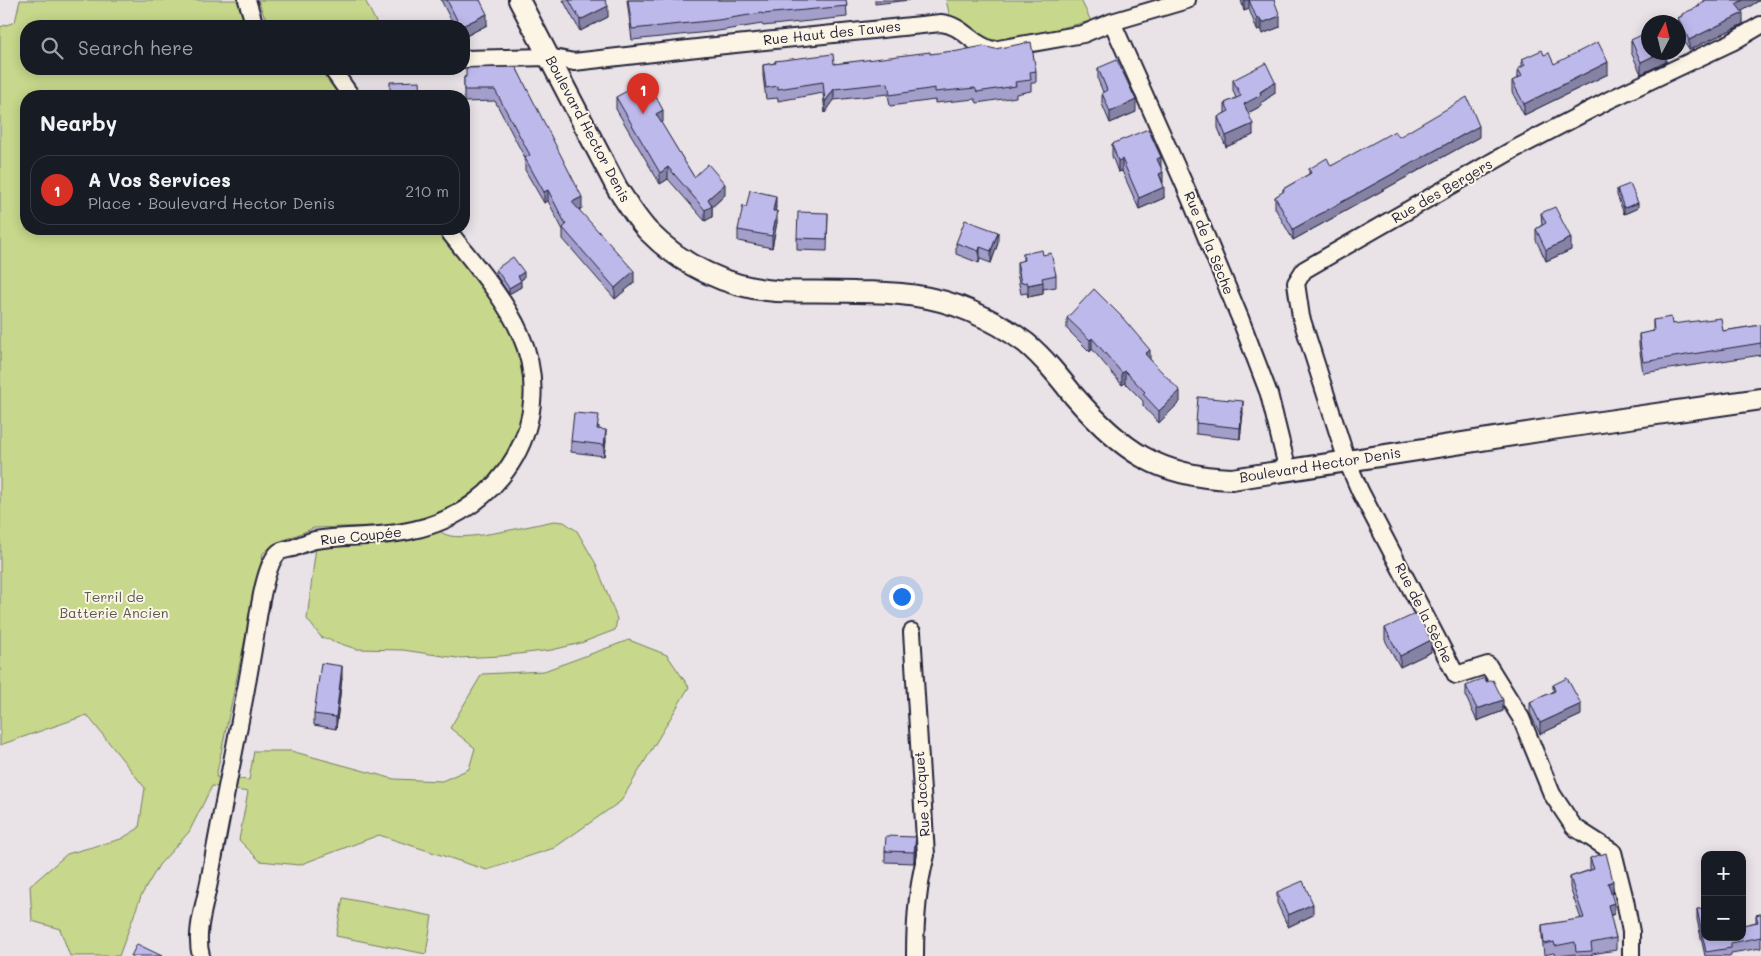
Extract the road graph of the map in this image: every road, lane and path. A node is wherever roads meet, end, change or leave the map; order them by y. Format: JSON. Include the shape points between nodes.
{"nodes":[{"id":1,"x":247,"y":0,"type":"edge"},
{"id":2,"x":519,"y":0,"type":"edge"},
{"id":3,"x":1187,"y":0,"type":"edge"},
{"id":4,"x":253,"y":20,"type":"edge"},
{"id":5,"x":1112,"y":22,"type":"junction"},
{"id":6,"x":1761,"y":25,"type":"edge"},
{"id":7,"x":548,"y":57,"type":"junction"},
{"id":8,"x":470,"y":59,"type":"edge"},
{"id":9,"x":336,"y":75,"type":"edge"},
{"id":10,"x":347,"y":90,"type":"edge"},
{"id":11,"x":452,"y":235,"type":"edge"},
{"id":12,"x":1761,"y":399,"type":"edge"},
{"id":13,"x":1347,"y":461,"type":"junction"},
{"id":14,"x":1288,"y":471,"type":"junction"},
{"id":15,"x":912,"y":632,"type":"dead end"},
{"id":16,"x":201,"y":956,"type":"edge"},
{"id":17,"x":915,"y":956,"type":"edge"},
{"id":18,"x":1631,"y":956,"type":"edge"}],
"edges":[{"from":1,"to":4,"type":"street"},
{"from":2,"to":7,"type":"street","name":"Boulevard Hector Denis"},
{"from":3,"to":5,"type":"street","name":"Rue Haut des Tawes"},
{"from":5,"to":7,"type":"street","name":"Rue Haut des Tawes","via":[[1084,34],[993,50],[983,48],[951,24],[941,23],[574,62]]},
{"from":5,"to":14,"type":"street","name":"Rue de la Sèche","via":[[1186,186],[1240,318],[1269,394]]},
{"from":6,"to":13,"type":"street","name":"Rue des Bergers","via":[[1511,151],[1304,270],[1296,283],[1301,317]]},
{"from":7,"to":8,"type":"street","name":"Rue Haut des Tawes"},
{"from":7,"to":14,"type":"street","name":"Boulevard Hector Denis","via":[[635,216],[662,244],[694,266],[726,281],[774,291],[898,293],[954,305],[992,321],[1026,343],[1044,359],[1094,419],[1147,460],[1182,473],[1212,478],[1232,479]]},
{"from":9,"to":10,"type":"street"},
{"from":11,"to":16,"type":"street","name":"Rue Coupée","via":[[500,299],[520,333],[529,360],[533,393],[526,431],[513,460],[496,483],[458,515],[411,531],[314,540],[279,553],[275,559],[268,571],[260,604],[201,917]]},
{"from":12,"to":13,"type":"street","name":"Boulevard Hector Denis"},
{"from":13,"to":14,"type":"street","name":"Boulevard Hector Denis"},
{"from":13,"to":18,"type":"street","name":"Rue de la Sèche","via":[[1456,676],[1488,665],[1521,718],[1552,794],[1574,827],[1613,852],[1626,900]]},
{"from":15,"to":17,"type":"street","name":"Rue Jacquet","via":[[926,855],[920,874]]}]}
